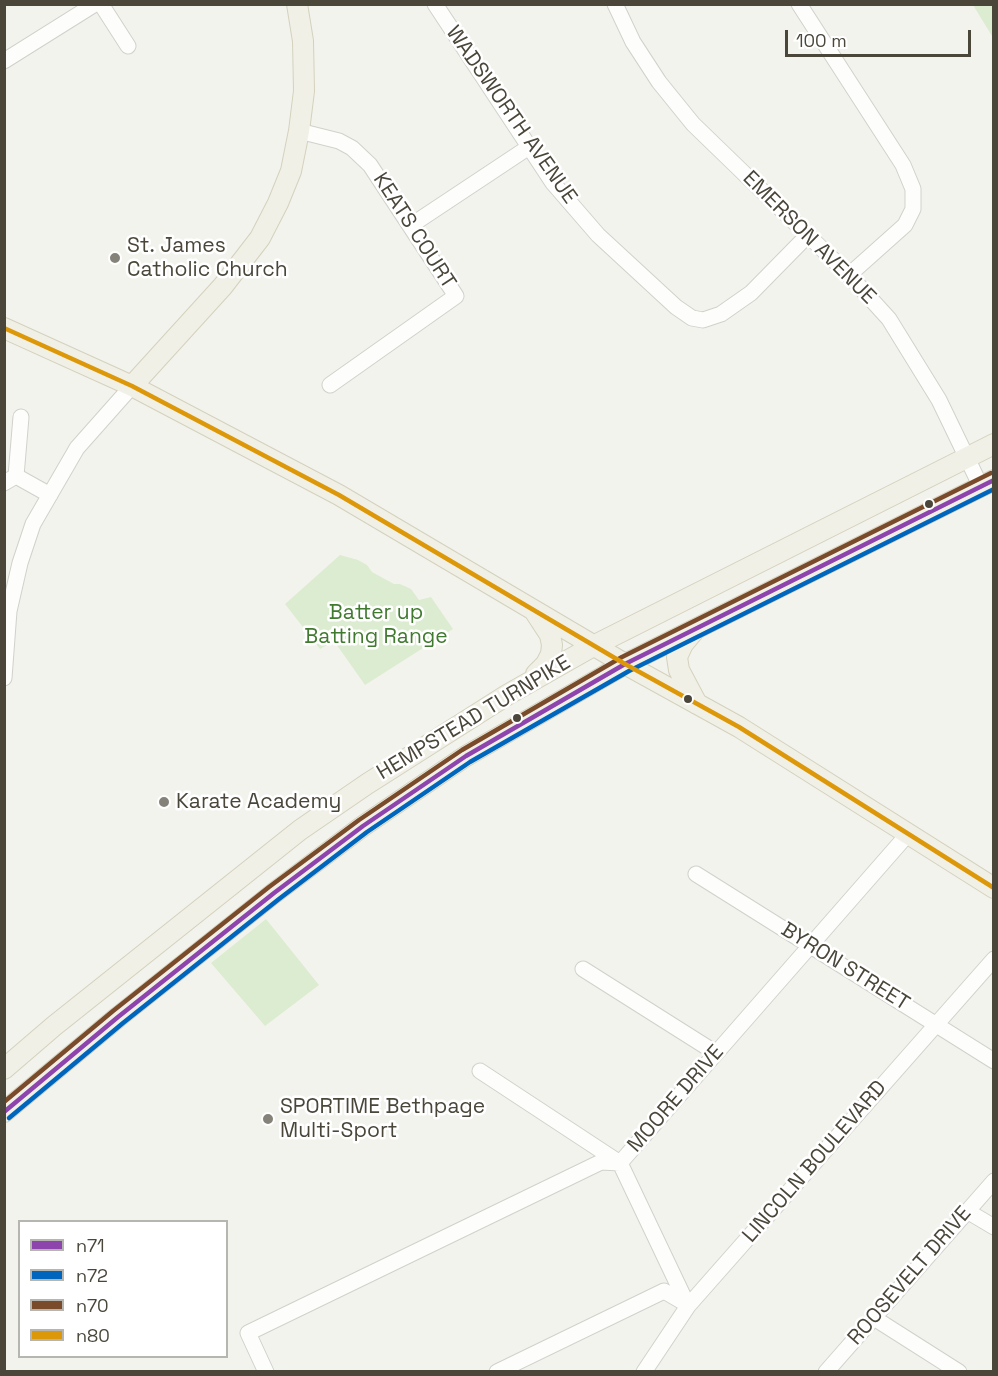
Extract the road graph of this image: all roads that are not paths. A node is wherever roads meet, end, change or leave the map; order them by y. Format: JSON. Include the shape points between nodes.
{"nodes":[{"id":1,"x":95,"y":4,"type":"edge"},
{"id":2,"x":101,"y":4,"type":"edge"},
{"id":3,"x":297,"y":4,"type":"edge"},
{"id":4,"x":435,"y":4,"type":"edge"},
{"id":5,"x":615,"y":4,"type":"edge"},
{"id":6,"x":798,"y":4,"type":"edge"},
{"id":7,"x":128,"y":46,"type":"dead end"},
{"id":8,"x":4,"y":61,"type":"edge"},
{"id":9,"x":299,"y":131,"type":"junction"},
{"id":10,"x":529,"y":147,"type":"junction"},
{"id":11,"x":410,"y":226,"type":"junction"},
{"id":12,"x":808,"y":235,"type":"junction"},
{"id":13,"x":849,"y":275,"type":"junction"},
{"id":14,"x":4,"y":328,"type":"edge"},
{"id":15,"x":330,"y":385,"type":"dead end"},
{"id":16,"x":132,"y":386,"type":"junction"},
{"id":17,"x":21,"y":417,"type":"dead end"},
{"id":18,"x":993,"y":444,"type":"edge"},
{"id":19,"x":967,"y":457,"type":"junction"},
{"id":20,"x":10,"y":479,"type":"edge"},
{"id":21,"x":987,"y":483,"type":"edge"},
{"id":22,"x":50,"y":495,"type":"junction"},
{"id":23,"x":534,"y":609,"type":"junction"},
{"id":24,"x":697,"y":628,"type":"junction"},
{"id":25,"x":595,"y":645,"type":"junction"},
{"id":26,"x":626,"y":664,"type":"junction"},
{"id":27,"x":4,"y":678,"type":"edge"},
{"id":28,"x":507,"y":695,"type":"junction"},
{"id":29,"x":697,"y":704,"type":"junction"},
{"id":30,"x":908,"y":834,"type":"junction"},
{"id":31,"x":696,"y":874,"type":"dead end"},
{"id":32,"x":993,"y":888,"type":"edge"},
{"id":33,"x":811,"y":946,"type":"junction"},
{"id":34,"x":993,"y":959,"type":"edge"},
{"id":35,"x":583,"y":969,"type":"dead end"},
{"id":36,"x":936,"y":1024,"type":"junction"},
{"id":37,"x":716,"y":1053,"type":"junction"},
{"id":38,"x":993,"y":1061,"type":"edge"},
{"id":39,"x":4,"y":1070,"type":"edge"},
{"id":40,"x":480,"y":1071,"type":"dead end"},
{"id":41,"x":4,"y":1112,"type":"edge"},
{"id":42,"x":620,"y":1163,"type":"junction"},
{"id":43,"x":993,"y":1181,"type":"edge"},
{"id":44,"x":967,"y":1211,"type":"junction"},
{"id":45,"x":993,"y":1227,"type":"edge"},
{"id":46,"x":688,"y":1306,"type":"junction"},
{"id":47,"x":873,"y":1318,"type":"junction"},
{"id":48,"x":266,"y":1371,"type":"edge"},
{"id":49,"x":497,"y":1371,"type":"edge"},
{"id":50,"x":644,"y":1371,"type":"edge"},
{"id":51,"x":825,"y":1371,"type":"edge"},
{"id":52,"x":959,"y":1371,"type":"edge"}],
"edges":[{"from":1,"to":8,"type":"street"},
{"from":2,"to":7,"type":"street"},
{"from":3,"to":9,"type":"main road","via":[[304,56]]},
{"from":4,"to":10,"type":"street","name":"WADSWORTH AVENUE"},
{"from":5,"to":12,"type":"street","name":"EMERSON AVENUE","via":[[659,82],[693,124]]},
{"from":6,"to":13,"type":"street","via":[[903,165],[914,189],[913,209],[905,225]]},
{"from":9,"to":11,"type":"street","name":"KEATS COURT","via":[[352,148],[370,165]]},
{"from":9,"to":16,"type":"main road","via":[[291,171],[260,238],[223,286]]},
{"from":10,"to":11,"type":"street"},
{"from":10,"to":12,"type":"street","name":"WADSWORTH AVENUE","via":[[553,183],[598,235],[692,318],[704,320],[722,314],[751,293]]},
{"from":11,"to":15,"type":"street","name":"KEATS COURT","via":[[456,296]]},
{"from":12,"to":13,"type":"street","name":"EMERSON AVENUE"},
{"from":13,"to":19,"type":"street","name":"EMERSON AVENUE","via":[[889,319],[908,348]]},
{"from":14,"to":16,"type":"main road"},
{"from":16,"to":22,"type":"street","via":[[77,448]]},
{"from":16,"to":23,"type":"main road","via":[[339,495]]},
{"from":17,"to":20,"type":"street"},
{"from":18,"to":19,"type":"main road","name":"HEMPSTEAD TURNPIKE"},
{"from":19,"to":21,"type":"street","name":"EMERSON AVENUE"},
{"from":19,"to":25,"type":"main road","name":"HEMPSTEAD TURNPIKE"},
{"from":20,"to":22,"type":"street"},
{"from":21,"to":24,"type":"main road","name":"HEMPSTEAD TURNPIKE"},
{"from":22,"to":27,"type":"street","via":[[33,524],[20,563],[9,611]]},
{"from":23,"to":25,"type":"main road"},
{"from":23,"to":28,"type":"main road","via":[[552,640],[551,654],[546,664]]},
{"from":24,"to":26,"type":"main road","name":"HEMPSTEAD TURNPIKE"},
{"from":24,"to":29,"type":"main road","via":[[677,657],[679,670]]},
{"from":25,"to":26,"type":"main road"},
{"from":25,"to":28,"type":"main road","name":"HEMPSTEAD TURNPIKE"},
{"from":26,"to":29,"type":"main road"},
{"from":26,"to":41,"type":"main road","name":"HEMPSTEAD TURNPIKE","via":[[487,743],[363,826],[221,934]]},
{"from":28,"to":39,"type":"main road","name":"HEMPSTEAD TURNPIKE","via":[[300,831]]},
{"from":29,"to":30,"type":"main road"},
{"from":30,"to":32,"type":"main road"},
{"from":30,"to":33,"type":"street","name":"MOORE DRIVE"},
{"from":31,"to":33,"type":"street","name":"BYRON STREET"},
{"from":33,"to":36,"type":"street","name":"BYRON STREET"},
{"from":33,"to":37,"type":"street","name":"MOORE DRIVE"},
{"from":34,"to":36,"type":"street","name":"LINCOLN BOULEVARD"},
{"from":35,"to":37,"type":"street"},
{"from":36,"to":38,"type":"street","name":"BYRON STREET"},
{"from":36,"to":46,"type":"street","name":"LINCOLN BOULEVARD"},
{"from":37,"to":42,"type":"street","name":"MOORE DRIVE"},
{"from":40,"to":42,"type":"street"},
{"from":42,"to":46,"type":"street"},
{"from":42,"to":48,"type":"street","name":"MOORE DRIVE","via":[[601,1162],[248,1333]]},
{"from":43,"to":44,"type":"street","name":"ROOSEVELT DRIVE"},
{"from":44,"to":45,"type":"street"},
{"from":44,"to":47,"type":"street","name":"ROOSEVELT DRIVE"},
{"from":46,"to":49,"type":"street","via":[[664,1292]]},
{"from":46,"to":50,"type":"street","name":"LINCOLN BOULEVARD"},
{"from":47,"to":51,"type":"street","name":"ROOSEVELT DRIVE"},
{"from":47,"to":52,"type":"street"}]}
